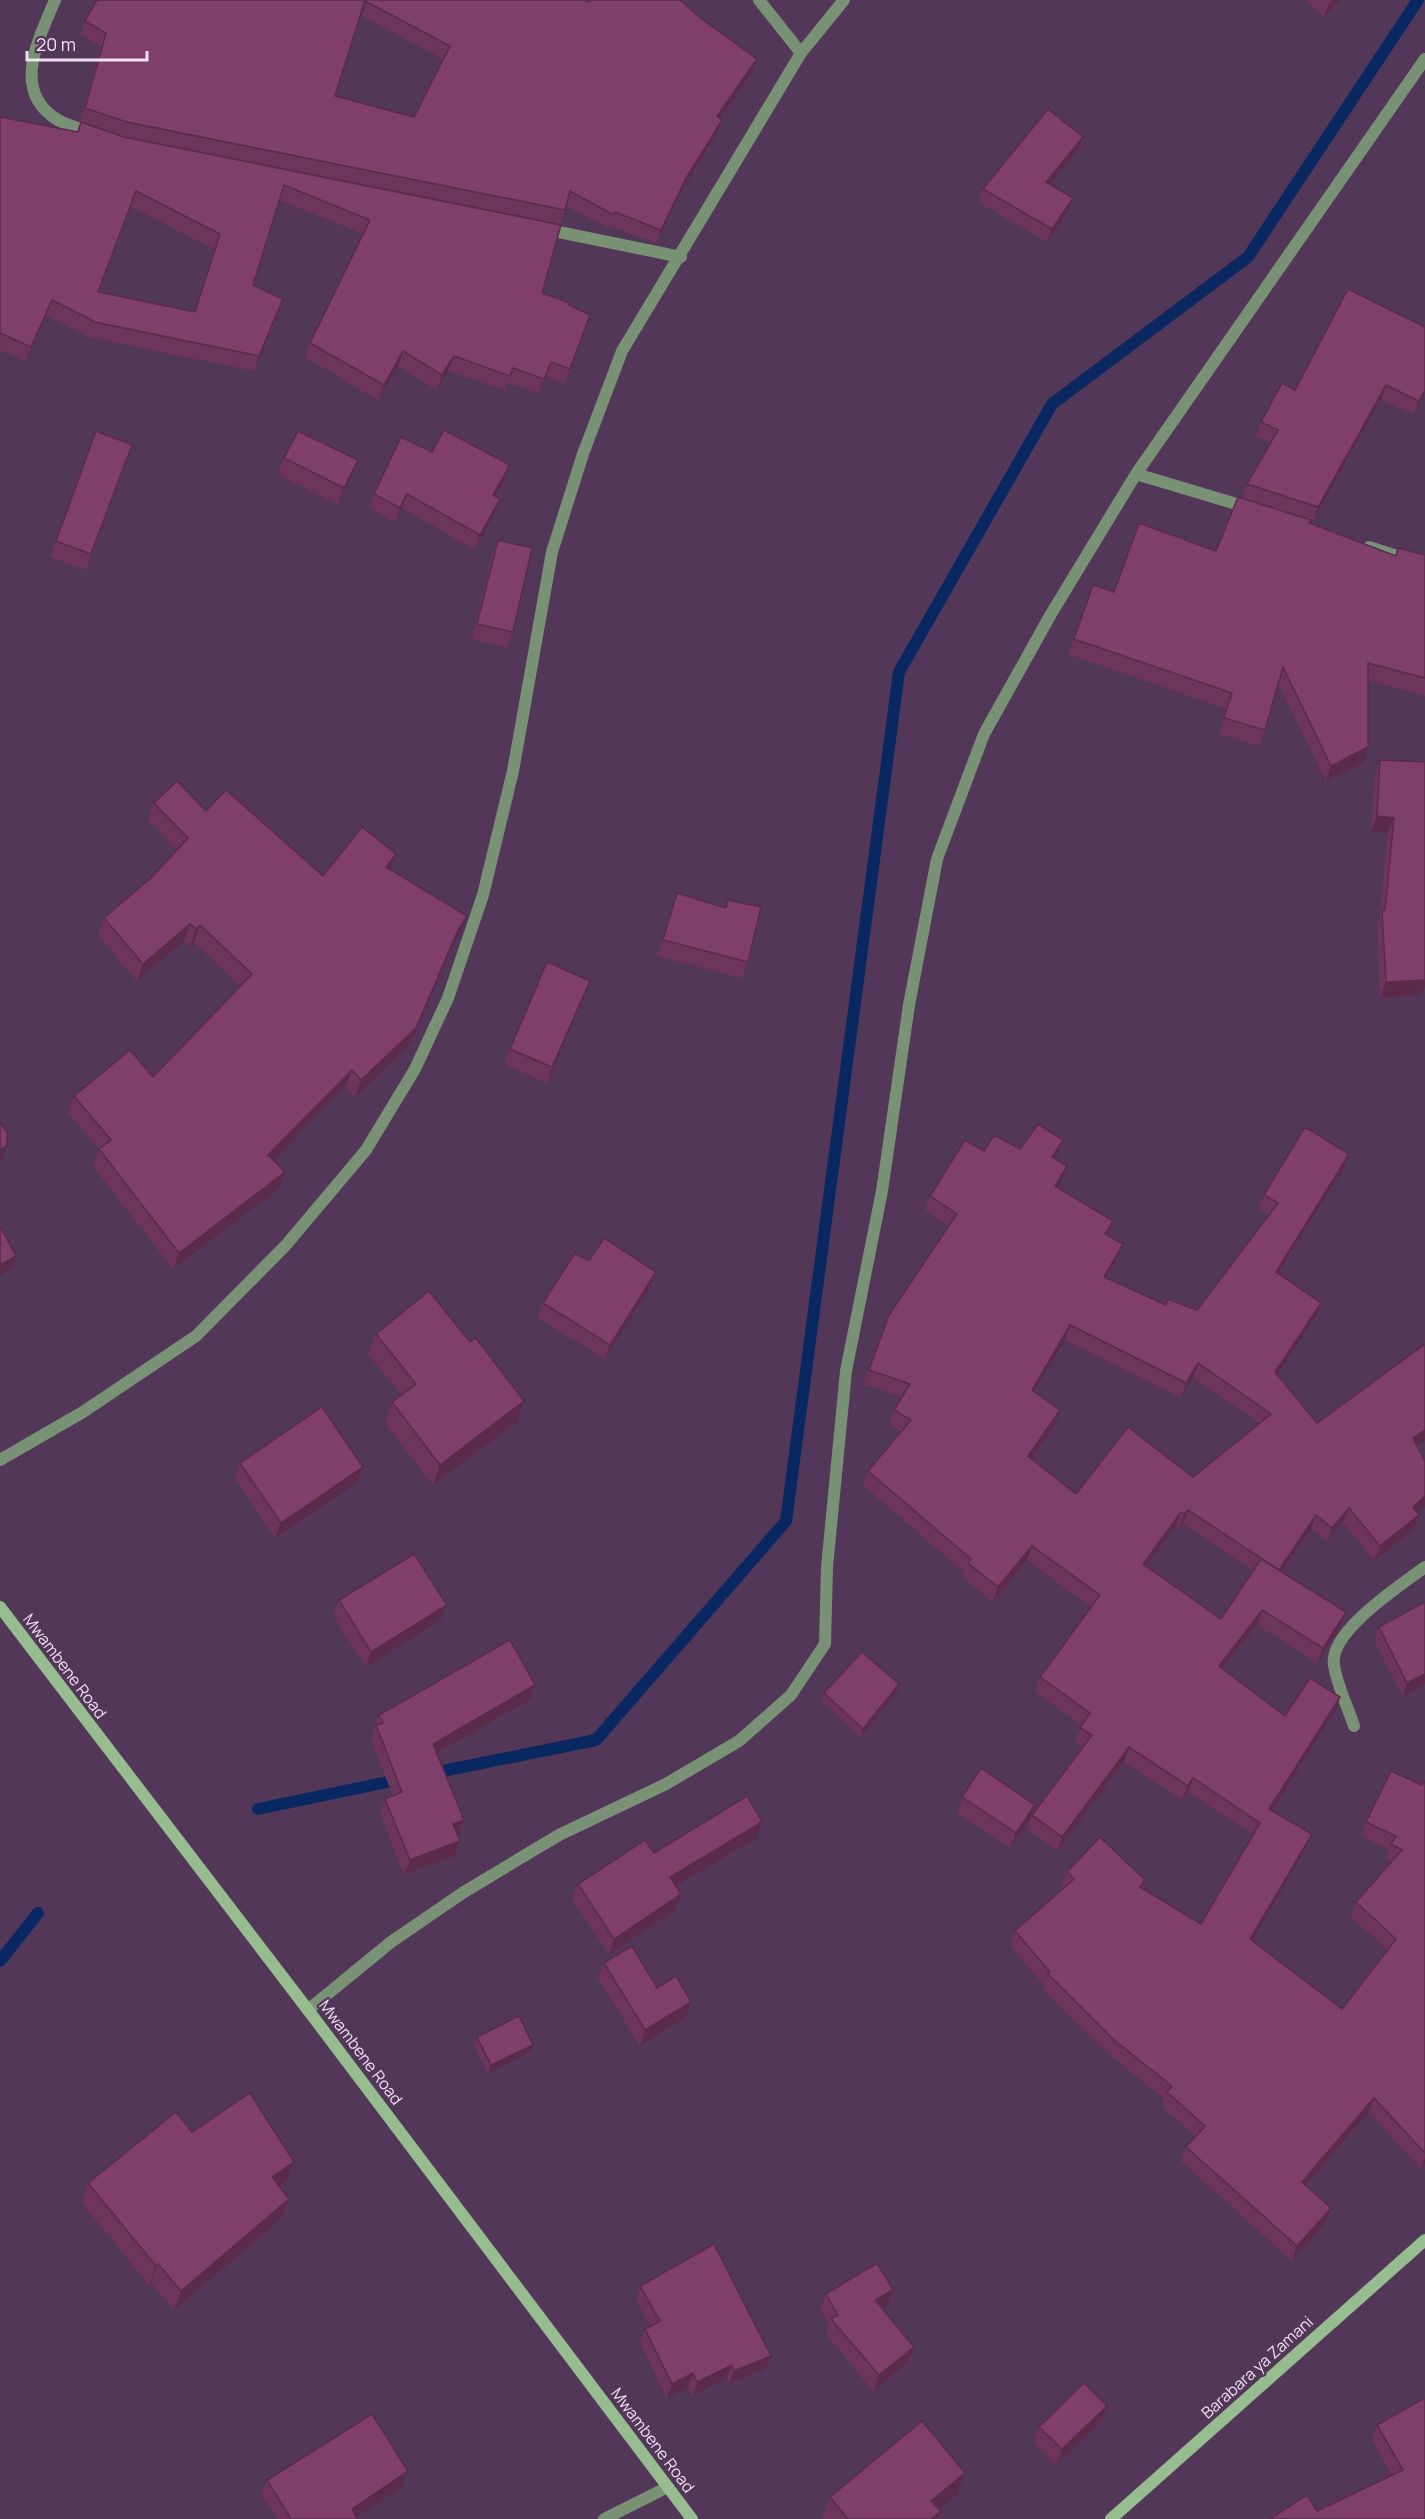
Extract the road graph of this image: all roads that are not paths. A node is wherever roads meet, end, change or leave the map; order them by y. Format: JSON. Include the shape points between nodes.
{"nodes":[{"id":1,"x":55,"y":0,"type":"edge"},
{"id":2,"x":759,"y":0,"type":"edge"},
{"id":3,"x":844,"y":0,"type":"edge"},
{"id":4,"x":801,"y":53,"type":"junction"},
{"id":5,"x":1425,"y":59,"type":"edge"},
{"id":6,"x":100,"y":136,"type":"edge"},
{"id":7,"x":529,"y":226,"type":"edge"},
{"id":8,"x":681,"y":257,"type":"junction"},
{"id":9,"x":1136,"y":474,"type":"junction"},
{"id":10,"x":1263,"y":512,"type":"edge"},
{"id":11,"x":1361,"y":544,"type":"edge"},
{"id":12,"x":1425,"y":565,"type":"edge"},
{"id":13,"x":0,"y":1460,"type":"edge"},
{"id":14,"x":1425,"y":1567,"type":"edge"},
{"id":15,"x":0,"y":1607,"type":"edge"},
{"id":16,"x":1354,"y":1726,"type":"dead end"},
{"id":17,"x":308,"y":2010,"type":"junction"},
{"id":18,"x":1425,"y":2240,"type":"edge"},
{"id":19,"x":668,"y":2487,"type":"junction"},
{"id":20,"x":604,"y":2519,"type":"edge"},
{"id":21,"x":692,"y":2519,"type":"edge"},
{"id":22,"x":1111,"y":2519,"type":"edge"}],
"edges":[{"from":1,"to":6,"type":"street","via":[[29,73],[37,100],[57,120]]},
{"from":2,"to":4,"type":"street"},
{"from":3,"to":4,"type":"street"},
{"from":4,"to":8,"type":"street"},
{"from":5,"to":9,"type":"street"},
{"from":7,"to":8,"type":"street"},
{"from":8,"to":13,"type":"street","via":[[622,351],[583,454],[552,552],[513,771],[483,895],[448,998],[415,1069],[366,1150],[286,1245],[196,1336],[83,1412]]},
{"from":9,"to":10,"type":"street"},
{"from":9,"to":17,"type":"street","via":[[984,734],[937,859],[909,1005],[882,1191],[846,1371],[827,1566],[825,1644],[791,1695],[739,1741],[666,1784],[559,1835],[464,1892],[391,1942]]},
{"from":11,"to":12,"type":"street"},
{"from":14,"to":16,"type":"street","via":[[1384,1596],[1340,1639],[1333,1664]]},
{"from":15,"to":17,"type":"street","name":"Mwambene Road"},
{"from":17,"to":19,"type":"street","name":"Mwambene Road"},
{"from":18,"to":22,"type":"street","name":"Barabara ya Zamani"},
{"from":19,"to":20,"type":"street"},
{"from":19,"to":21,"type":"street","name":"Mwambene Road"}]}
